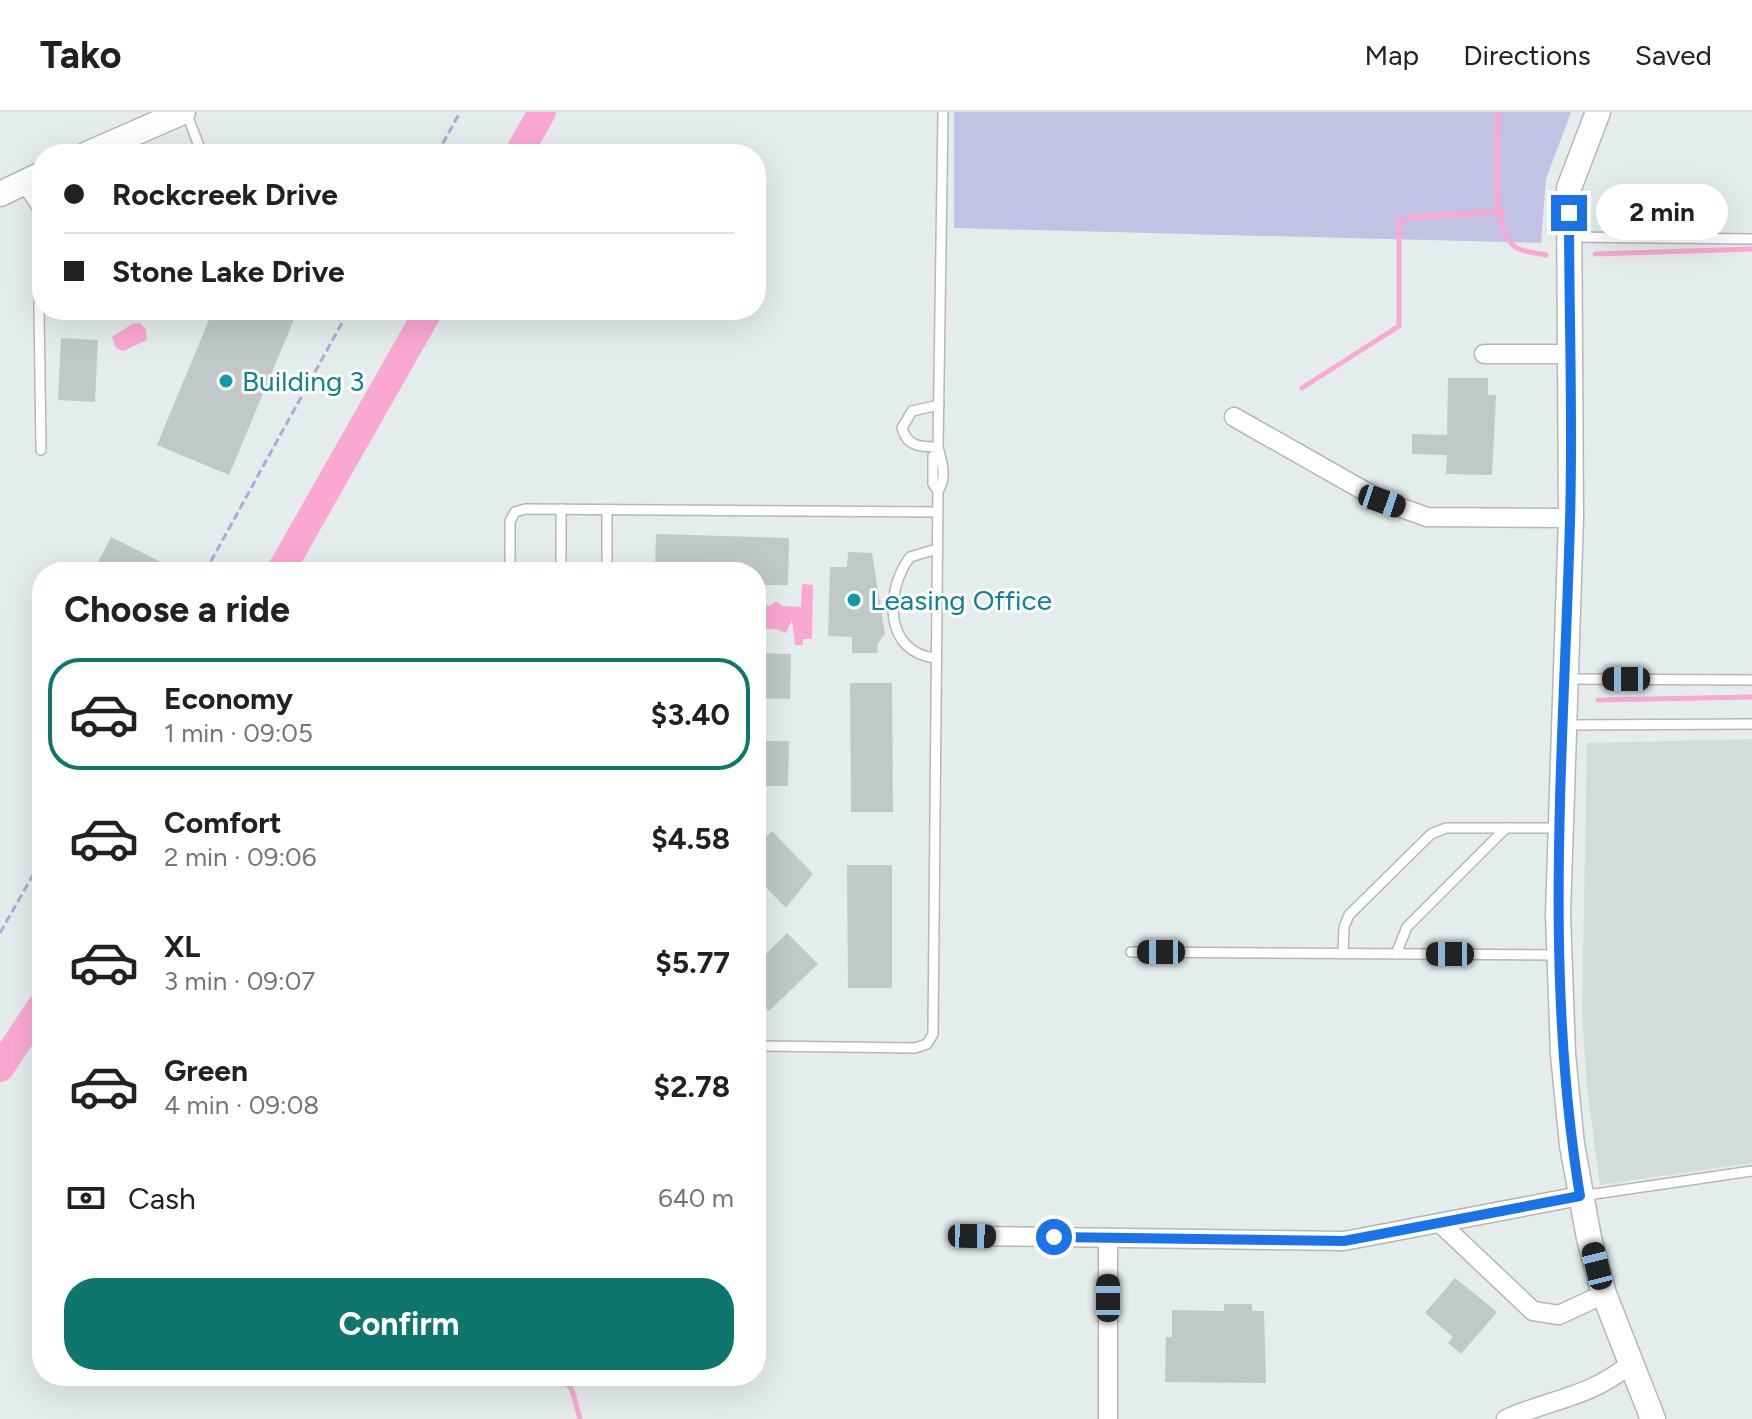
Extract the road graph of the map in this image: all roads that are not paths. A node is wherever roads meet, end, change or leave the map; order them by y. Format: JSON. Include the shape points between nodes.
{"nodes":[{"id":1,"x":184,"y":112,"type":"edge"},
{"id":2,"x":943,"y":112,"type":"edge"},
{"id":3,"x":1598,"y":112,"type":"edge"},
{"id":4,"x":110,"y":144,"type":"edge"},
{"id":5,"x":198,"y":144,"type":"edge"},
{"id":6,"x":1569,"y":237,"type":"junction"},
{"id":7,"x":1752,"y":239,"type":"edge"},
{"id":8,"x":40,"y":320,"type":"edge"},
{"id":9,"x":1484,"y":354,"type":"dead end"},
{"id":10,"x":1570,"y":354,"type":"junction"},
{"id":11,"x":939,"y":405,"type":"junction"},
{"id":12,"x":1234,"y":417,"type":"dead end"},
{"id":13,"x":41,"y":450,"type":"dead end"},
{"id":14,"x":938,"y":450,"type":"junction"},
{"id":15,"x":561,"y":509,"type":"junction"},
{"id":16,"x":607,"y":510,"type":"junction"},
{"id":17,"x":938,"y":512,"type":"junction"},
{"id":18,"x":1571,"y":518,"type":"junction"},
{"id":19,"x":937,"y":549,"type":"junction"},
{"id":20,"x":510,"y":562,"type":"edge"},
{"id":21,"x":561,"y":562,"type":"edge"},
{"id":22,"x":607,"y":562,"type":"edge"},
{"id":23,"x":936,"y":658,"type":"junction"},
{"id":24,"x":1564,"y":679,"type":"junction"},
{"id":25,"x":1752,"y":680,"type":"edge"},
{"id":26,"x":1752,"y":724,"type":"edge"},
{"id":27,"x":1562,"y":725,"type":"junction"},
{"id":28,"x":1506,"y":828,"type":"junction"},
{"id":29,"x":1559,"y":828,"type":"junction"},
{"id":30,"x":1131,"y":952,"type":"dead end"},
{"id":31,"x":1343,"y":953,"type":"junction"},
{"id":32,"x":1396,"y":954,"type":"junction"},
{"id":33,"x":1559,"y":955,"type":"junction"},
{"id":34,"x":766,"y":1046,"type":"edge"},
{"id":35,"x":1752,"y":1171,"type":"edge"},
{"id":36,"x":1580,"y":1196,"type":"junction"},
{"id":37,"x":1440,"y":1223,"type":"junction"},
{"id":38,"x":972,"y":1236,"type":"dead end"},
{"id":39,"x":1108,"y":1238,"type":"junction"},
{"id":40,"x":1604,"y":1294,"type":"junction"},
{"id":41,"x":1629,"y":1365,"type":"junction"},
{"id":42,"x":1108,"y":1419,"type":"edge"},
{"id":43,"x":1506,"y":1419,"type":"edge"},
{"id":44,"x":1653,"y":1419,"type":"edge"}],
"edges":[{"from":1,"to":4,"type":"street"},
{"from":1,"to":5,"type":"lane"},
{"from":2,"to":11,"type":"lane"},
{"from":3,"to":6,"type":"street","via":[[1569,188]]},
{"from":6,"to":7,"type":"lane"},
{"from":6,"to":10,"type":"street"},
{"from":8,"to":13,"type":"lane"},
{"from":9,"to":10,"type":"street"},
{"from":10,"to":18,"type":"street"},
{"from":11,"to":14,"type":"lane"},
{"from":11,"to":14,"type":"lane","via":[[912,411],[902,428],[913,445]]},
{"from":12,"to":18,"type":"street","via":[[1382,501],[1427,517]]},
{"from":14,"to":17,"type":"lane","via":[[943,456]]},
{"from":15,"to":16,"type":"lane"},
{"from":15,"to":20,"type":"lane","via":[[515,512],[510,521]]},
{"from":15,"to":21,"type":"lane"},
{"from":16,"to":17,"type":"lane"},
{"from":16,"to":22,"type":"lane"},
{"from":17,"to":19,"type":"lane"},
{"from":18,"to":24,"type":"street"},
{"from":19,"to":23,"type":"lane"},
{"from":19,"to":23,"type":"lane","via":[[910,557],[891,600],[896,627],[912,650]]},
{"from":23,"to":34,"type":"lane","via":[[933,1034],[927,1044],[915,1048]]},
{"from":24,"to":25,"type":"lane"},
{"from":24,"to":27,"type":"street"},
{"from":26,"to":27,"type":"lane"},
{"from":27,"to":29,"type":"street"},
{"from":28,"to":29,"type":"lane"},
{"from":28,"to":31,"type":"lane","via":[[1446,828],[1431,834],[1349,915]]},
{"from":28,"to":32,"type":"lane","via":[[1407,927]]},
{"from":29,"to":33,"type":"street"},
{"from":30,"to":31,"type":"lane"},
{"from":31,"to":32,"type":"lane"},
{"from":32,"to":33,"type":"lane"},
{"from":33,"to":36,"type":"street","via":[[1563,1054]]},
{"from":35,"to":36,"type":"lane"},
{"from":36,"to":37,"type":"street"},
{"from":36,"to":40,"type":"street"},
{"from":37,"to":39,"type":"street","via":[[1344,1241]]},
{"from":37,"to":40,"type":"street","via":[[1533,1311],[1559,1315]]},
{"from":38,"to":39,"type":"street"},
{"from":39,"to":42,"type":"street"},
{"from":40,"to":41,"type":"street"},
{"from":41,"to":43,"type":"street","via":[[1570,1399]]},
{"from":41,"to":44,"type":"street"}]}
